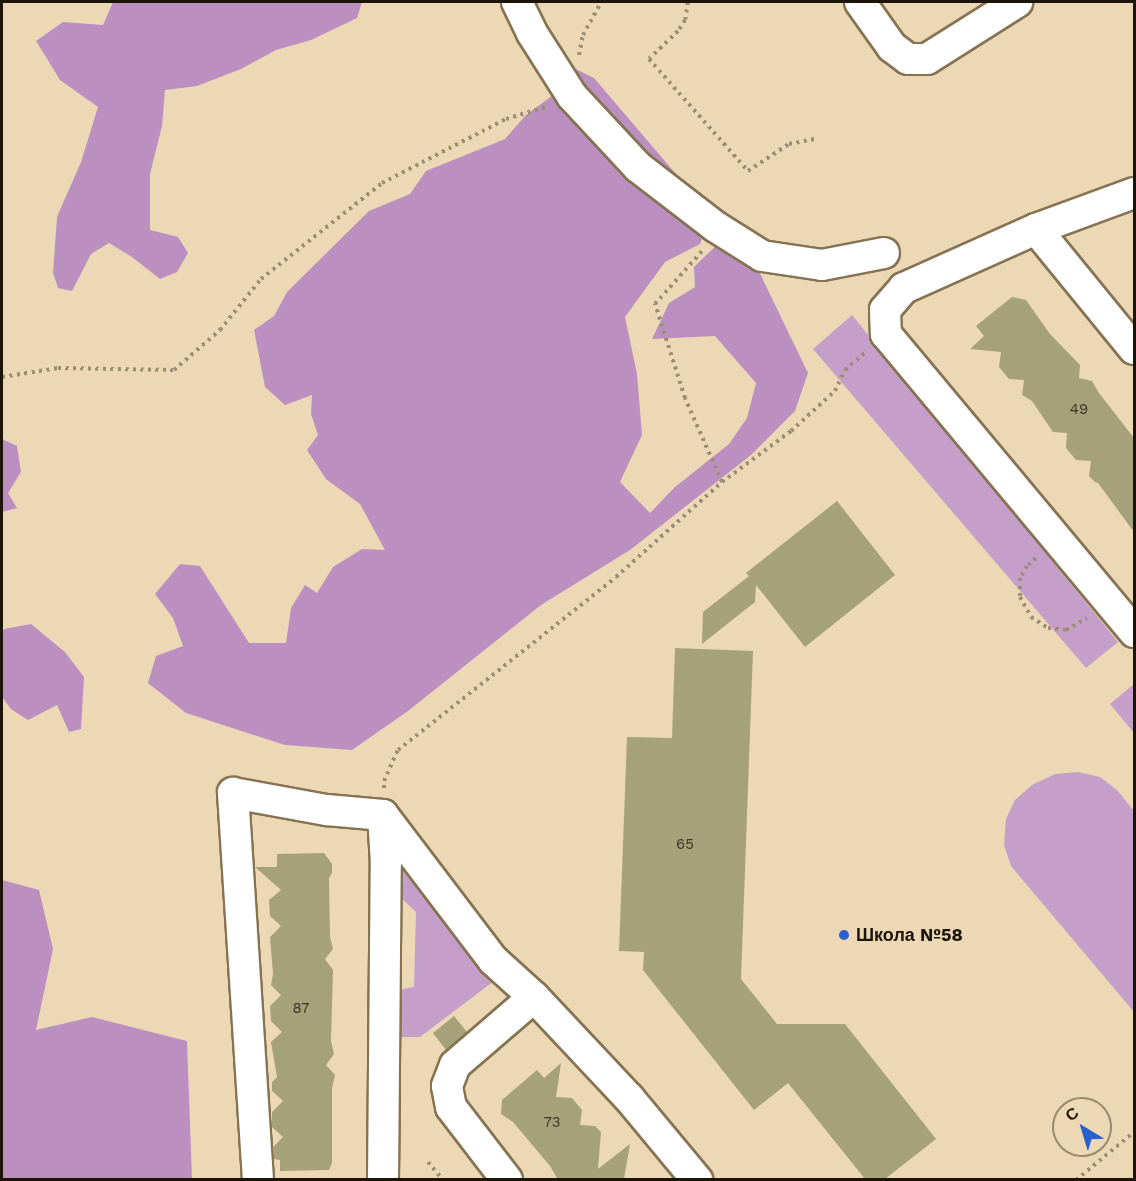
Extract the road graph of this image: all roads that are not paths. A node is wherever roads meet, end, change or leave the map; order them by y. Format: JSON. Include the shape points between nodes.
{"nodes":[{"id":1,"x":517,"y":2,"type":"edge"},
{"id":2,"x":860,"y":2,"type":"edge"},
{"id":3,"x":1017,"y":2,"type":"edge"},
{"id":4,"x":1134,"y":194,"type":"edge"},
{"id":5,"x":1036,"y":229,"type":"junction"},
{"id":6,"x":884,"y":253,"type":"dead end"},
{"id":7,"x":1134,"y":347,"type":"edge"},
{"id":8,"x":1134,"y":632,"type":"edge"},
{"id":9,"x":383,"y":815,"type":"junction"},
{"id":10,"x":534,"y":997,"type":"junction"},
{"id":11,"x":258,"y":1179,"type":"edge"},
{"id":12,"x":382,"y":1179,"type":"edge"},
{"id":13,"x":507,"y":1179,"type":"edge"},
{"id":14,"x":697,"y":1179,"type":"edge"}],
"edges":[{"from":1,"to":6,"type":"lane","via":[[572,96],[638,167],[716,227],[762,256],[822,265]]},
{"from":2,"to":3,"type":"lane","via":[[892,47],[908,59],[927,59]]},
{"from":4,"to":5,"type":"lane"},
{"from":5,"to":7,"type":"lane"},
{"from":5,"to":8,"type":"lane","via":[[904,288],[885,310],[886,334]]},
{"from":9,"to":10,"type":"lane","via":[[493,960]]},
{"from":9,"to":11,"type":"lane","via":[[232,794]]},
{"from":9,"to":12,"type":"lane","via":[[386,864]]},
{"from":10,"to":13,"type":"lane","via":[[455,1065],[447,1086],[451,1107]]},
{"from":10,"to":14,"type":"lane","via":[[629,1098]]}]}
